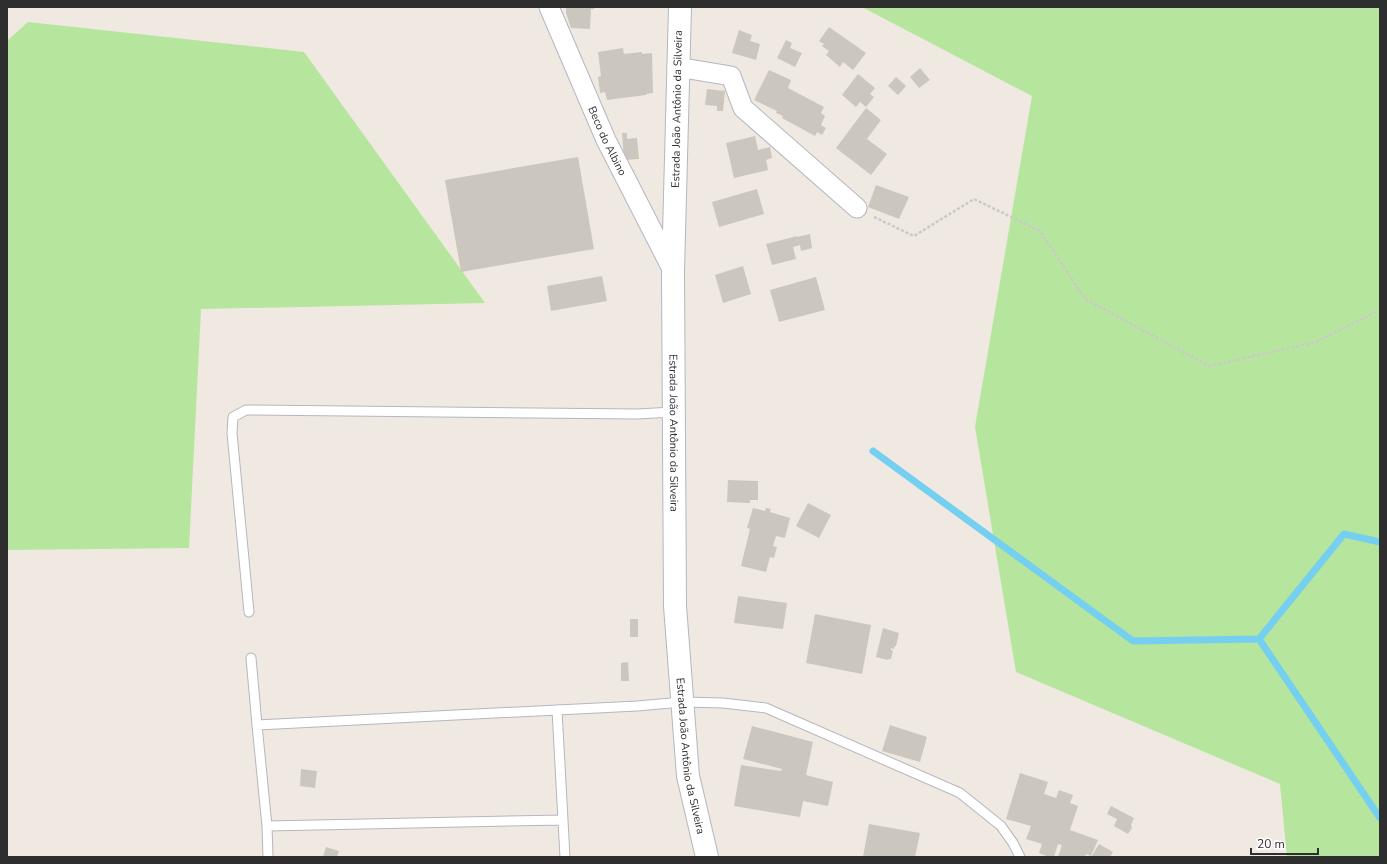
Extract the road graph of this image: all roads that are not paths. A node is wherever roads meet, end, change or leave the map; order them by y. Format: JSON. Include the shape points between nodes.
{"nodes":[{"id":1,"x":549,"y":7,"type":"edge"},
{"id":2,"x":680,"y":7,"type":"edge"},
{"id":3,"x":678,"y":67,"type":"junction"},
{"id":4,"x":857,"y":208,"type":"road end"},
{"id":5,"x":673,"y":271,"type":"junction"},
{"id":6,"x":673,"y":412,"type":"junction"},
{"id":7,"x":250,"y":612,"type":"dead end"},
{"id":8,"x":251,"y":658,"type":"dead end"},
{"id":9,"x":682,"y":702,"type":"junction"},
{"id":10,"x":558,"y":710,"type":"junction"},
{"id":11,"x":257,"y":725,"type":"junction"},
{"id":12,"x":563,"y":820,"type":"junction"},
{"id":13,"x":267,"y":826,"type":"junction"},
{"id":14,"x":268,"y":857,"type":"edge"},
{"id":15,"x":564,"y":857,"type":"edge"},
{"id":16,"x":707,"y":857,"type":"edge"},
{"id":17,"x":1020,"y":857,"type":"edge"}],
"edges":[{"from":1,"to":5,"type":"street","name":"Beco do Albino","via":[[606,140]]},
{"from":2,"to":3,"type":"main road","name":"Estrada João Antônio da Silveira"},
{"from":3,"to":4,"type":"street","via":[[731,76],[743,108]]},
{"from":3,"to":5,"type":"main road","name":"Estrada João Antônio da Silveira"},
{"from":5,"to":6,"type":"main road","name":"Estrada João Antônio da Silveira"},
{"from":6,"to":7,"type":"lane","via":[[637,414],[246,410],[233,417],[232,433]]},
{"from":6,"to":9,"type":"main road","name":"Estrada João Antônio da Silveira","via":[[675,606]]},
{"from":8,"to":11,"type":"lane"},
{"from":9,"to":10,"type":"lane"},
{"from":9,"to":16,"type":"main road","name":"Estrada João Antônio da Silveira","via":[[688,776]]},
{"from":9,"to":17,"type":"lane","via":[[723,702],[766,708],[960,793],[1001,826]]},
{"from":10,"to":11,"type":"lane"},
{"from":10,"to":12,"type":"lane"},
{"from":11,"to":13,"type":"lane"},
{"from":12,"to":13,"type":"lane"},
{"from":12,"to":15,"type":"lane"},
{"from":13,"to":14,"type":"lane"}]}
